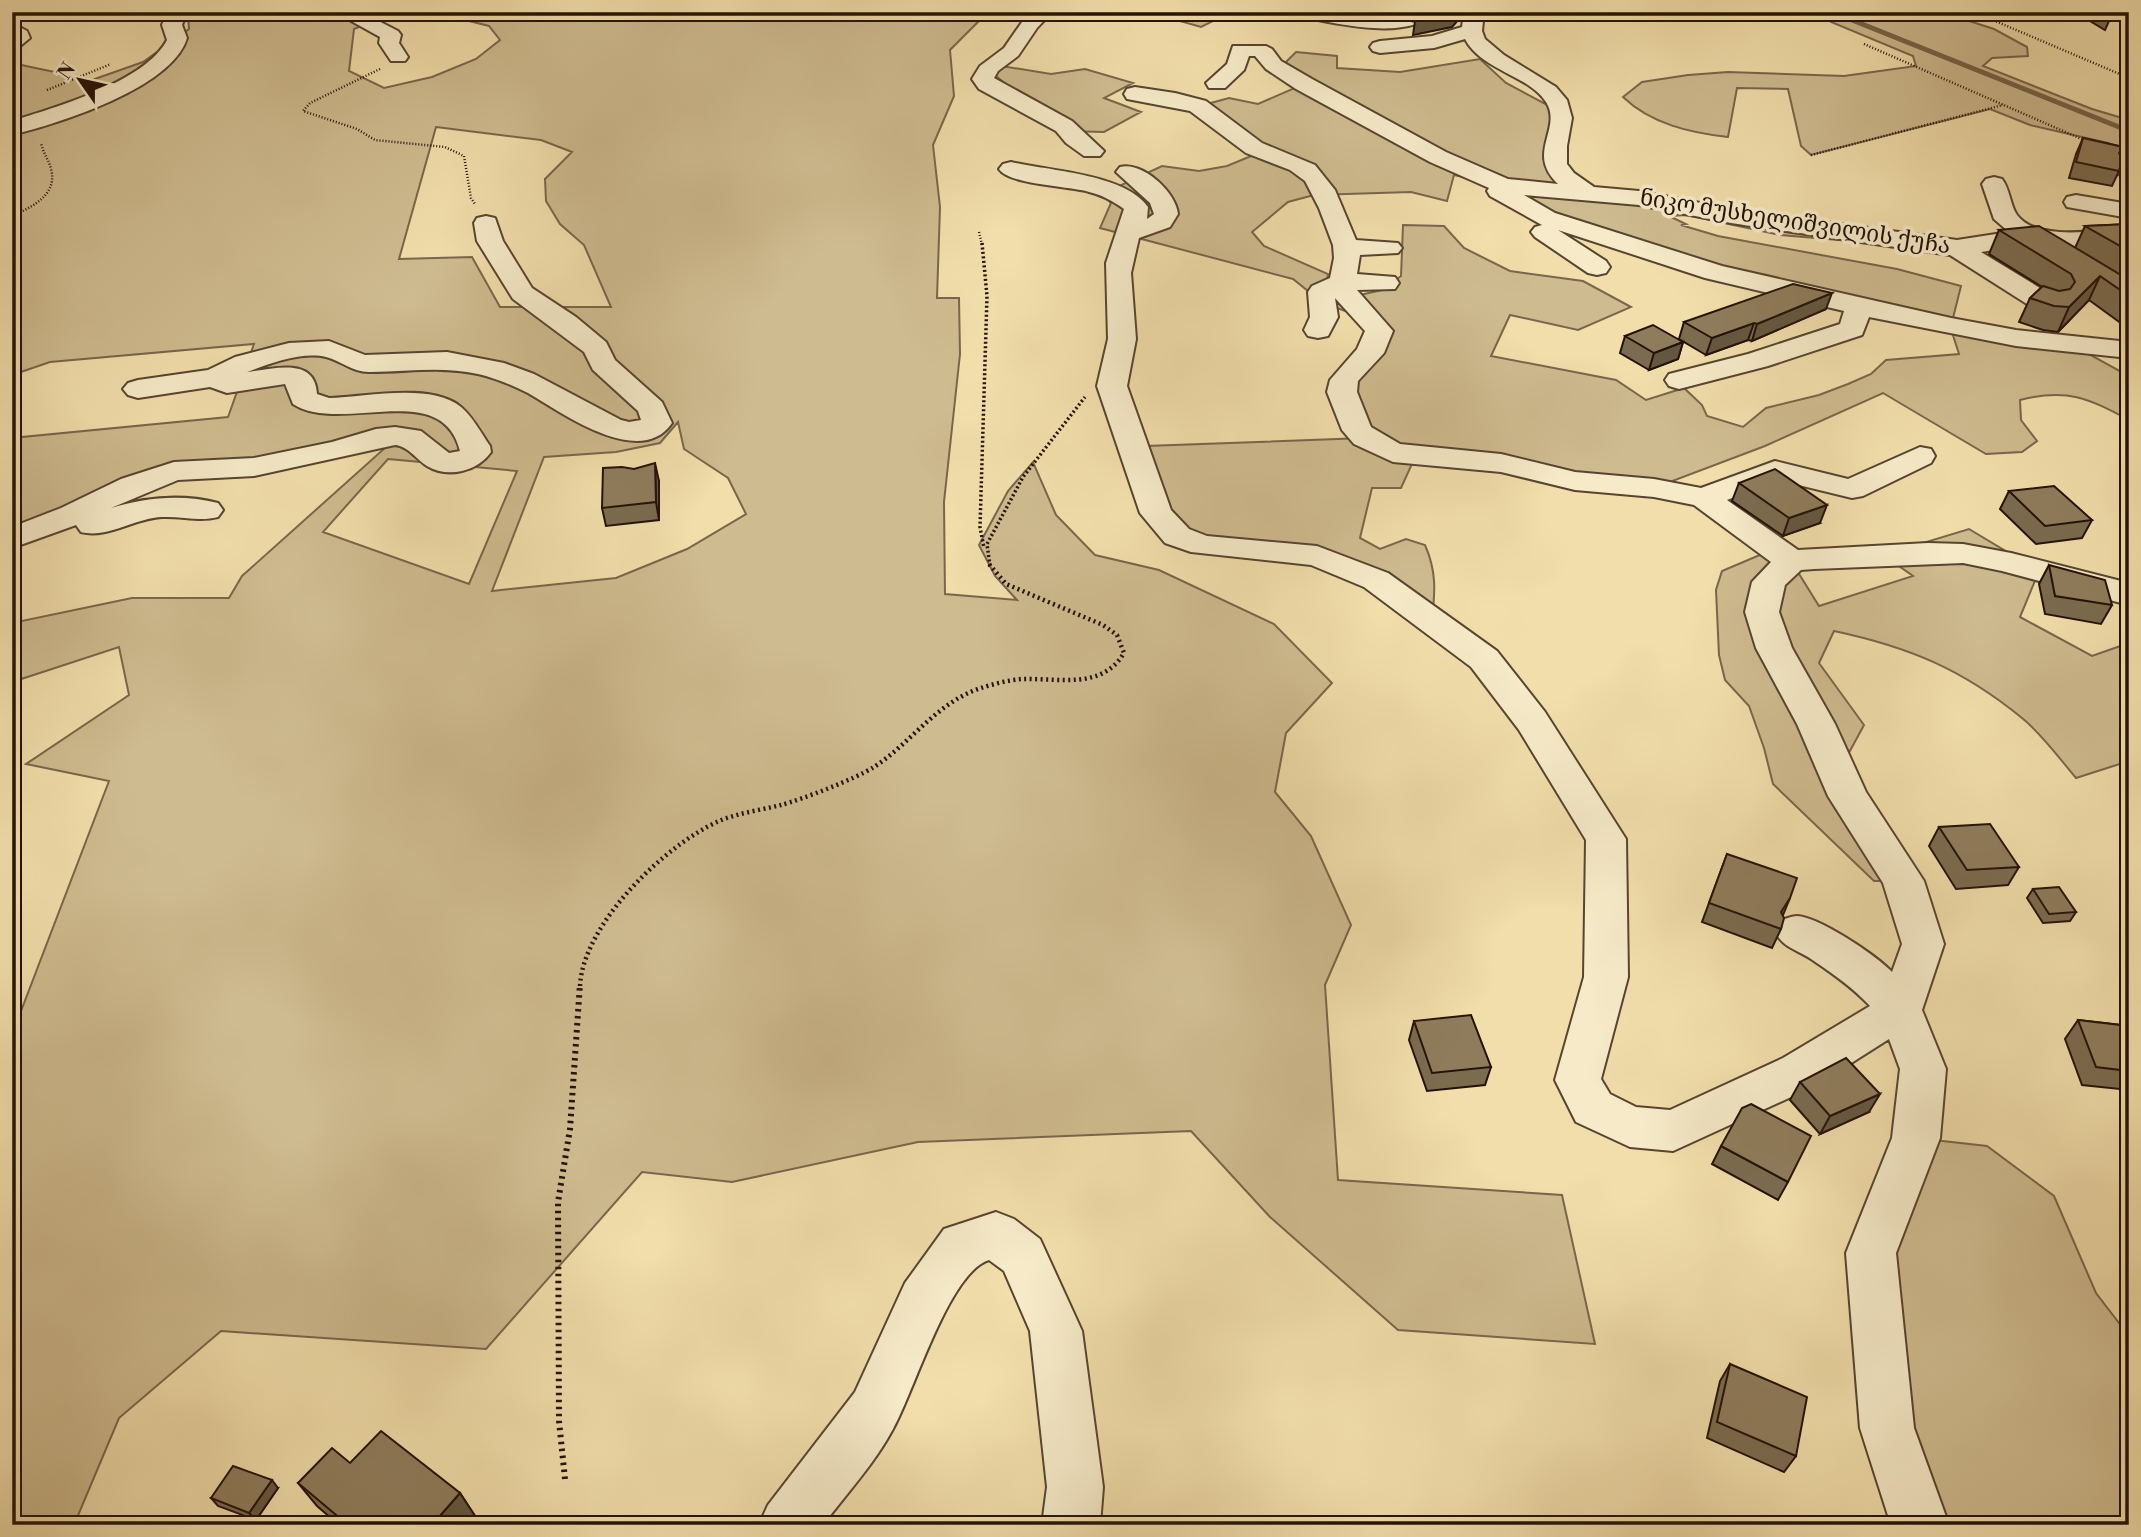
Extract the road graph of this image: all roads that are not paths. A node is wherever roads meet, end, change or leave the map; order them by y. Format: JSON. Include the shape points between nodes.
{"nodes":[{"id":1,"x":162,"y":12,"type":"edge"},
{"id":2,"x":171,"y":12,"type":"edge"},
{"id":3,"x":345,"y":12,"type":"edge"},
{"id":4,"x":1042,"y":12,"type":"edge"},
{"id":5,"x":1424,"y":12,"type":"edge"},
{"id":6,"x":1300,"y":13,"type":"edge"},
{"id":7,"x":1473,"y":22,"type":"edge"},
{"id":8,"x":163,"y":34,"type":"dead end"},
{"id":9,"x":1016,"y":45,"type":"junction"},
{"id":10,"x":1380,"y":47,"type":"dead end"},
{"id":11,"x":398,"y":57,"type":"road end"},
{"id":12,"x":979,"y":63,"type":"dead end"},
{"id":13,"x":1217,"y":83,"type":"dead end"},
{"id":14,"x":1135,"y":94,"type":"dead end"},
{"id":15,"x":12,"y":128,"type":"edge"},
{"id":16,"x":1092,"y":151,"type":"dead end"},
{"id":17,"x":1589,"y":164,"type":"dead end"},
{"id":18,"x":1011,"y":169,"type":"dead end"},
{"id":19,"x":1128,"y":172,"type":"dead end"},
{"id":20,"x":1564,"y":176,"type":"junction"},
{"id":21,"x":1994,"y":184,"type":"dead end"},
{"id":22,"x":1503,"y":186,"type":"junction"},
{"id":23,"x":1586,"y":192,"type":"junction"},
{"id":24,"x":2076,"y":202,"type":"dead end"},
{"id":25,"x":2129,"y":211,"type":"edge"},
{"id":26,"x":486,"y":223,"type":"road end"},
{"id":27,"x":1577,"y":229,"type":"junction"},
{"id":28,"x":1129,"y":233,"type":"junction"},
{"id":29,"x":2129,"y":236,"type":"edge"},
{"id":30,"x":2036,"y":240,"type":"junction"},
{"id":31,"x":1345,"y":247,"type":"junction"},
{"id":32,"x":1957,"y":247,"type":"junction"},
{"id":33,"x":1389,"y":248,"type":"dead end"},
{"id":34,"x":2078,"y":266,"type":"edge"},
{"id":35,"x":1597,"y":267,"type":"dead end"},
{"id":36,"x":1344,"y":281,"type":"junction"},
{"id":37,"x":1386,"y":283,"type":"dead end"},
{"id":38,"x":2048,"y":305,"type":"edge"},
{"id":39,"x":1859,"y":307,"type":"junction"},
{"id":40,"x":1318,"y":330,"type":"dead end"},
{"id":41,"x":2129,"y":350,"type":"edge"},
{"id":42,"x":216,"y":378,"type":"junction"},
{"id":43,"x":1679,"y":380,"type":"dead end"},
{"id":44,"x":138,"y":389,"type":"dead end"},
{"id":45,"x":1920,"y":456,"type":"dead end"},
{"id":46,"x":1704,"y":498,"type":"junction"},
{"id":47,"x":207,"y":510,"type":"dead end"},
{"id":48,"x":12,"y":538,"type":"edge"},
{"id":49,"x":12,"y":544,"type":"edge"},
{"id":50,"x":2052,"y":550,"type":"dead end"},
{"id":51,"x":1791,"y":561,"type":"junction"},
{"id":52,"x":2126,"y":592,"type":"edge"},
{"id":53,"x":1796,"y":932,"type":"dead end"},
{"id":54,"x":1900,"y":1010,"type":"junction"},
{"id":55,"x":788,"y":1525,"type":"edge"},
{"id":56,"x":1070,"y":1525,"type":"edge"},
{"id":57,"x":1920,"y":1525,"type":"edge"}],
"edges":[{"from":1,"to":8,"type":"street","via":[[155,24]]},
{"from":2,"to":15,"type":"street","via":[[175,45],[145,74],[89,102]]},
{"from":3,"to":11,"type":"street","via":[[391,35],[389,43]]},
{"from":4,"to":9,"type":"street","via":[[1028,24]]},
{"from":5,"to":6,"type":"street","via":[[1391,24]]},
{"from":7,"to":10,"type":"street","via":[[1413,51]]},
{"from":7,"to":20,"type":"street","via":[[1485,50],[1555,97],[1562,117],[1554,162]]},
{"from":9,"to":12,"type":"street"},
{"from":9,"to":16,"type":"street","via":[[987,70],[987,84],[1064,126]]},
{"from":13,"to":22,"type":"street","via":[[1237,66],[1240,50],[1259,50],[1285,73],[1438,158]]},
{"from":14,"to":31,"type":"street","via":[[1200,107],[1254,148],[1314,175]]},
{"from":17,"to":20,"type":"street"},
{"from":18,"to":28,"type":"street","via":[[1105,188],[1125,197],[1136,207],[1137,219]]},
{"from":19,"to":28,"type":"street","via":[[1166,202],[1164,217]]},
{"from":20,"to":23,"type":"street"},
{"from":21,"to":30,"type":"street","via":[[2006,219]]},
{"from":22,"to":23,"type":"street","name":"ნიკო მუსხელიშვილის ქუჩა"},
{"from":22,"to":27,"type":"street","via":[[1499,191],[1515,202]]},
{"from":23,"to":32,"type":"street","name":"ნიკო მუსხელიშვილის ქუჩა"},
{"from":24,"to":25,"type":"street"},
{"from":26,"to":42,"type":"street","via":[[490,241],[522,293],[596,348],[603,365],[652,408],[657,423],[639,448],[627,433],[541,387],[468,362],[438,359],[361,364],[334,350],[307,348],[245,364]]},
{"from":27,"to":35,"type":"street","via":[[1553,225],[1543,231]]},
{"from":27,"to":39,"type":"street","via":[[1714,272]]},
{"from":28,"to":54,"type":"street","via":[[1119,264],[1122,339],[1111,370],[1112,386],[1156,513],[1177,536],[1203,545],[1317,556],[1376,580],[1485,659],[1532,721],[1606,839],[1606,977],[1578,1080],[1593,1108],[1629,1128],[1673,1132],[1799,1072]]},
{"from":29,"to":30,"type":"street","name":"ნიკო მუსხელიშვილის ქუჩა"},
{"from":30,"to":32,"type":"street","name":"ნიკო მუსხელიშვილის ქუჩა"},
{"from":30,"to":34,"type":"street"},
{"from":31,"to":33,"type":"street"},
{"from":31,"to":36,"type":"street"},
{"from":32,"to":38,"type":"street"},
{"from":36,"to":37,"type":"street"},
{"from":36,"to":40,"type":"street","via":[[1321,292],[1324,317]]},
{"from":36,"to":46,"type":"street","via":[[1352,302],[1379,331],[1377,342],[1349,374],[1342,392],[1357,430],[1365,438],[1393,453],[1501,463],[1575,481]]},
{"from":39,"to":41,"type":"street","via":[[2016,338]]},
{"from":39,"to":43,"type":"street","via":[[1852,329]]},
{"from":42,"to":44,"type":"street"},
{"from":42,"to":48,"type":"street","via":[[227,384],[297,377],[302,381],[303,398],[315,406],[387,402],[433,406],[453,417],[475,452],[460,462],[444,463],[410,437],[395,436],[254,467],[174,471]]},
{"from":45,"to":46,"type":"street","via":[[1852,489],[1775,470]]},
{"from":46,"to":51,"type":"street"},
{"from":47,"to":49,"type":"street","via":[[132,512]]},
{"from":50,"to":52,"type":"street"},
{"from":51,"to":52,"type":"street","via":[[1911,553],[1973,555],[2078,584]]},
{"from":51,"to":54,"type":"street","via":[[1769,582],[1762,612],[1774,648],[1816,723],[1848,796],[1903,881],[1923,944]]},
{"from":53,"to":54,"type":"street","via":[[1868,975]]},
{"from":54,"to":57,"type":"street","via":[[1923,1069],[1916,1138],[1871,1253],[1887,1428]]},
{"from":55,"to":56,"type":"street","via":[[874,1410],[923,1300],[962,1245],[996,1236],[1022,1255],[1056,1331],[1074,1487]]}]}
